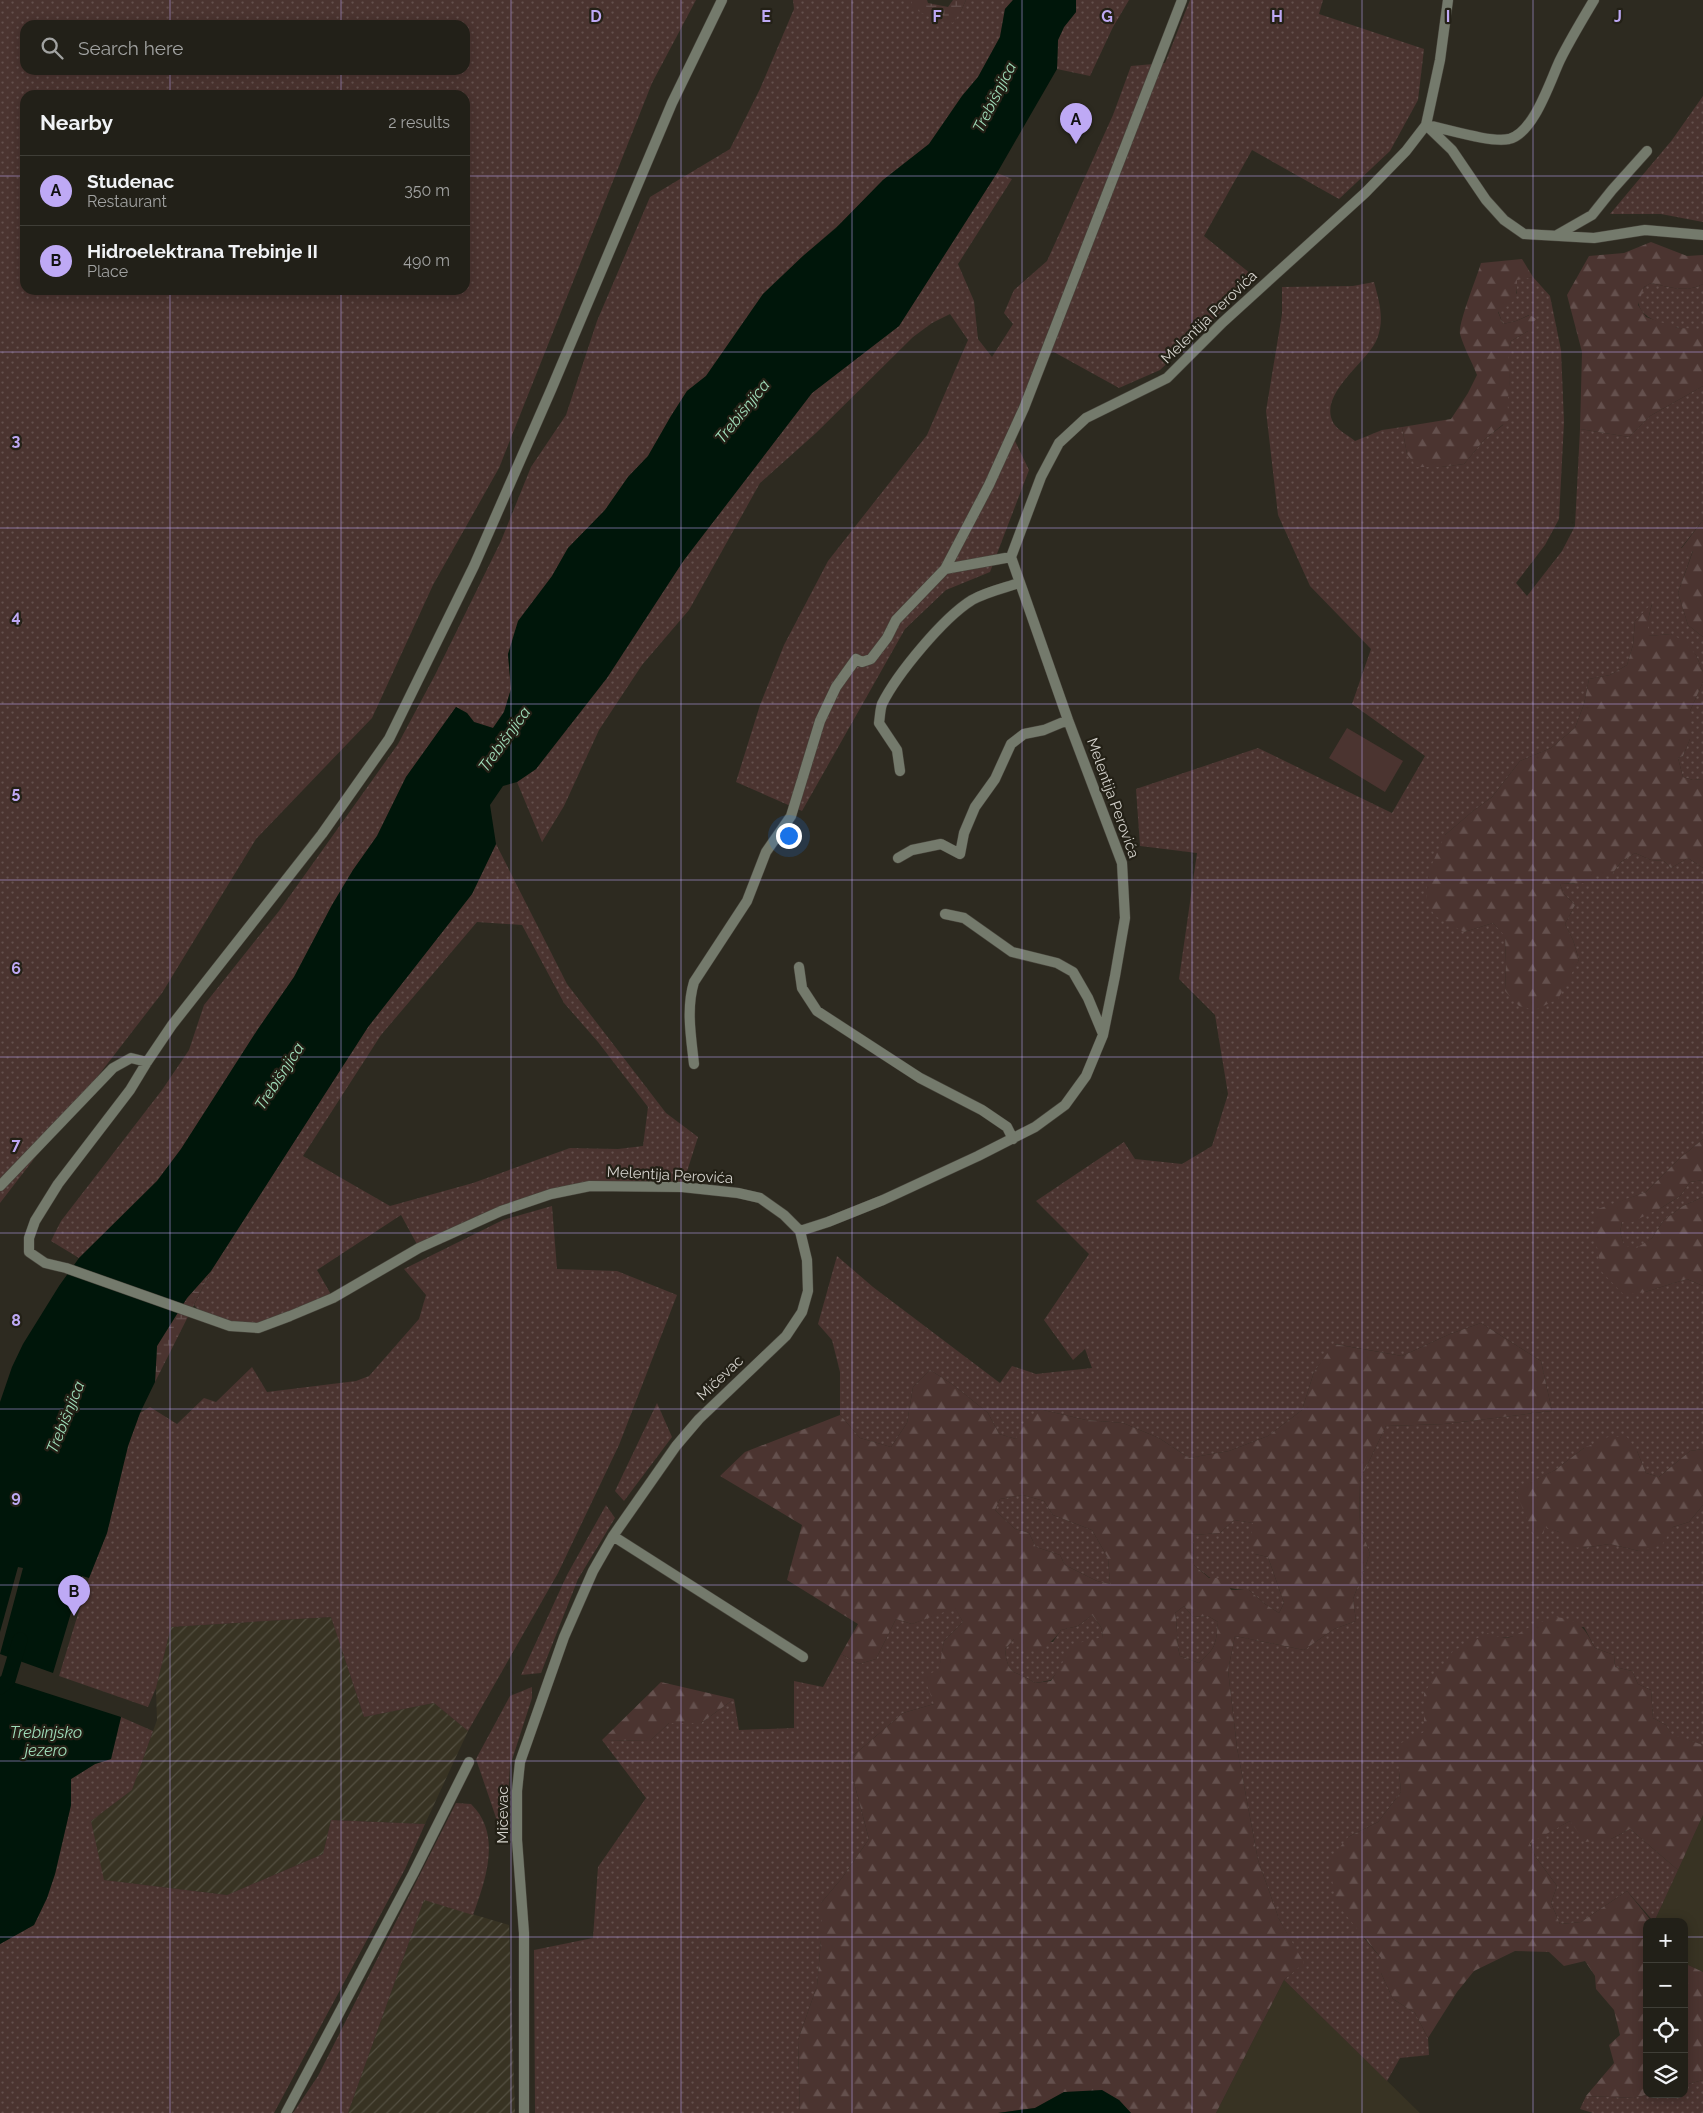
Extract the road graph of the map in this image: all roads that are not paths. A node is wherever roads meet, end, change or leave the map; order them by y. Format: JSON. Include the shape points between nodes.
{"nodes":[{"id":1,"x":722,"y":0,"type":"edge"},
{"id":2,"x":1182,"y":0,"type":"edge"},
{"id":3,"x":1448,"y":0,"type":"edge"},
{"id":4,"x":1594,"y":0,"type":"edge"},
{"id":5,"x":1426,"y":125,"type":"junction"},
{"id":6,"x":1647,"y":151,"type":"dead end"},
{"id":7,"x":1557,"y":235,"type":"junction"},
{"id":8,"x":1703,"y":235,"type":"edge"},
{"id":9,"x":1011,"y":557,"type":"junction"},
{"id":10,"x":945,"y":569,"type":"junction"},
{"id":11,"x":1019,"y":583,"type":"junction"},
{"id":12,"x":1068,"y":720,"type":"junction"},
{"id":13,"x":900,"y":771,"type":"dead end"},
{"id":14,"x":898,"y":858,"type":"dead end"},
{"id":15,"x":945,"y":914,"type":"dead end"},
{"id":16,"x":799,"y":967,"type":"dead end"},
{"id":17,"x":1103,"y":1035,"type":"junction"},
{"id":18,"x":146,"y":1062,"type":"junction"},
{"id":19,"x":694,"y":1064,"type":"dead end"},
{"id":20,"x":1013,"y":1138,"type":"junction"},
{"id":21,"x":0,"y":1186,"type":"edge"},
{"id":22,"x":800,"y":1231,"type":"junction"},
{"id":23,"x":613,"y":1536,"type":"junction"},
{"id":24,"x":803,"y":1657,"type":"dead end"},
{"id":25,"x":468,"y":1762,"type":"dead end"},
{"id":26,"x":286,"y":2113,"type":"edge"},
{"id":27,"x":524,"y":2113,"type":"edge"}],
"edges":[{"from":1,"to":18,"type":"street","via":[[672,103],[474,566],[389,739],[322,834]]},
{"from":2,"to":10,"type":"street","via":[[1024,408],[989,486]]},
{"from":3,"to":5,"type":"street","name":"Melentija Perovića","via":[[1440,60]]},
{"from":4,"to":5,"type":"street","via":[[1527,127],[1510,139],[1489,140]]},
{"from":5,"to":7,"type":"street","via":[[1452,150],[1486,200],[1504,220],[1524,234]]},
{"from":5,"to":9,"type":"street","name":"Melentija Perovića","via":[[1365,193],[1222,323],[1167,378],[1086,418],[1059,443],[1041,477]]},
{"from":6,"to":7,"type":"street","via":[[1592,215]]},
{"from":7,"to":8,"type":"street","via":[[1594,238],[1645,230]]},
{"from":9,"to":10,"type":"street"},
{"from":9,"to":11,"type":"street","name":"Melentija Perovića"},
{"from":10,"to":19,"type":"street","via":[[896,620],[871,659],[862,662],[856,659],[836,687],[820,721],[791,816],[766,852],[747,901],[694,982],[690,996]]},
{"from":11,"to":12,"type":"street","name":"Melentija Perovića"},
{"from":11,"to":13,"type":"street","via":[[978,597],[950,618],[920,650],[881,706],[879,723],[897,750]]},
{"from":12,"to":14,"type":"street","via":[[1024,734],[1011,744],[994,779],[975,807],[964,833],[960,854],[942,844],[912,850]]},
{"from":12,"to":17,"type":"street","name":"Melentija Perovića","via":[[1122,863],[1124,918]]},
{"from":15,"to":17,"type":"street","via":[[964,918],[1012,952],[1057,963],[1072,972],[1088,998]]},
{"from":16,"to":20,"type":"street","via":[[802,988],[817,1011],[920,1078],[982,1110],[1007,1127]]},
{"from":17,"to":20,"type":"street","name":"Melentija Perovića","via":[[1086,1076],[1065,1105],[1035,1127]]},
{"from":18,"to":21,"type":"street","via":[[131,1058],[113,1068]]},
{"from":18,"to":22,"type":"street","name":"Melentija Perovića","via":[[130,1090],[58,1184],[35,1221],[29,1238],[29,1252],[45,1263],[230,1326],[258,1328],[334,1298],[419,1248],[501,1212],[551,1194],[590,1186],[682,1187],[738,1193],[760,1198]]},
{"from":20,"to":22,"type":"street","name":"Melentija Perovića","via":[[883,1200]]},
{"from":22,"to":23,"type":"street","name":"Mičevac","via":[[807,1260],[808,1291],[802,1312],[786,1336],[699,1419],[676,1446]]},
{"from":23,"to":24,"type":"street"},
{"from":23,"to":27,"type":"street","name":"Mičevac","via":[[564,1637],[520,1762],[517,1840],[524,1933]]},
{"from":25,"to":26,"type":"street","via":[[409,1883]]}]}
